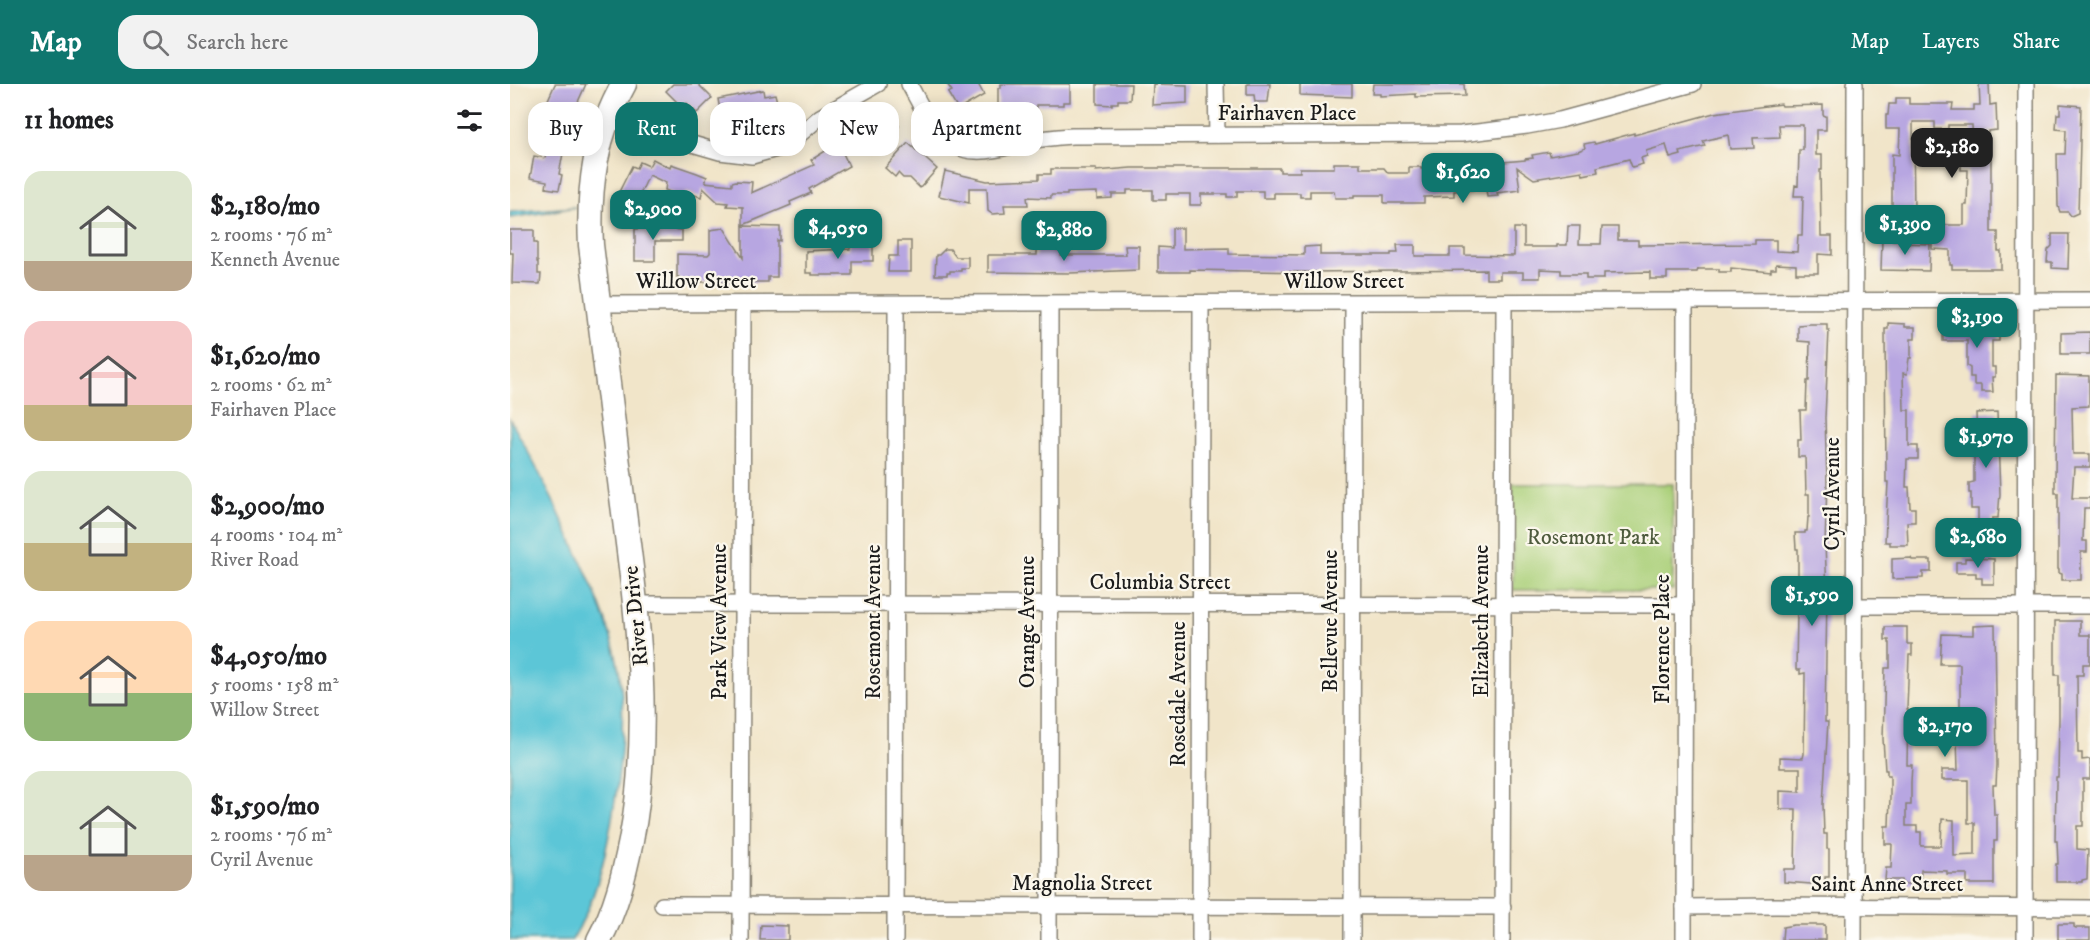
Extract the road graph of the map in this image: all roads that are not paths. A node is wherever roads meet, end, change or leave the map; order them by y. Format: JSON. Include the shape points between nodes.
{"nodes":[{"id":1,"x":624,"y":84,"type":"edge"},
{"id":2,"x":878,"y":84,"type":"edge"},
{"id":3,"x":909,"y":84,"type":"edge"},
{"id":4,"x":1216,"y":84,"type":"edge"},
{"id":5,"x":1693,"y":84,"type":"edge"},
{"id":6,"x":1855,"y":84,"type":"edge"},
{"id":7,"x":2026,"y":84,"type":"edge"},
{"id":8,"x":606,"y":118,"type":"junction"},
{"id":9,"x":1216,"y":135,"type":"junction"},
{"id":10,"x":597,"y":296,"type":"junction"},
{"id":11,"x":2090,"y":300,"type":"edge"},
{"id":12,"x":2025,"y":301,"type":"junction"},
{"id":13,"x":1855,"y":302,"type":"junction"},
{"id":14,"x":1201,"y":303,"type":"junction"},
{"id":15,"x":1353,"y":303,"type":"junction"},
{"id":16,"x":1504,"y":303,"type":"junction"},
{"id":17,"x":1685,"y":303,"type":"junction"},
{"id":18,"x":743,"y":304,"type":"junction"},
{"id":19,"x":896,"y":304,"type":"junction"},
{"id":20,"x":1050,"y":304,"type":"junction"},
{"id":21,"x":636,"y":604,"type":"junction"},
{"id":22,"x":742,"y":604,"type":"junction"},
{"id":23,"x":896,"y":604,"type":"junction"},
{"id":24,"x":1049,"y":604,"type":"junction"},
{"id":25,"x":1201,"y":605,"type":"junction"},
{"id":26,"x":1352,"y":605,"type":"junction"},
{"id":27,"x":1503,"y":605,"type":"junction"},
{"id":28,"x":1684,"y":605,"type":"junction"},
{"id":29,"x":1855,"y":606,"type":"junction"},
{"id":30,"x":2025,"y":606,"type":"junction"},
{"id":31,"x":2090,"y":606,"type":"edge"},
{"id":32,"x":662,"y":905,"type":"dead end"},
{"id":33,"x":741,"y":905,"type":"junction"},
{"id":34,"x":895,"y":905,"type":"junction"},
{"id":35,"x":1049,"y":906,"type":"junction"},
{"id":36,"x":1200,"y":906,"type":"junction"},
{"id":37,"x":1352,"y":906,"type":"junction"},
{"id":38,"x":1503,"y":907,"type":"junction"},
{"id":39,"x":1684,"y":907,"type":"junction"},
{"id":40,"x":1854,"y":908,"type":"junction"},
{"id":41,"x":2025,"y":908,"type":"junction"},
{"id":42,"x":2090,"y":908,"type":"edge"},
{"id":43,"x":599,"y":940,"type":"edge"},
{"id":44,"x":741,"y":940,"type":"edge"},
{"id":45,"x":895,"y":940,"type":"edge"},
{"id":46,"x":1049,"y":940,"type":"edge"},
{"id":47,"x":1200,"y":940,"type":"edge"},
{"id":48,"x":1352,"y":940,"type":"edge"},
{"id":49,"x":1502,"y":940,"type":"edge"},
{"id":50,"x":1684,"y":940,"type":"edge"},
{"id":51,"x":1854,"y":940,"type":"edge"},
{"id":52,"x":2025,"y":940,"type":"edge"}],
"edges":[{"from":1,"to":8,"type":"main road","name":"River Drive"},
{"from":2,"to":8,"type":"street","via":[[820,117],[780,148],[752,156],[720,152]]},
{"from":3,"to":9,"type":"street","name":"Fairhaven Place","via":[[939,134],[951,143],[981,152],[1072,136]]},
{"from":4,"to":9,"type":"street"},
{"from":5,"to":9,"type":"street","name":"Fairhaven Place","via":[[1560,120],[1493,131],[1429,135]]},
{"from":6,"to":13,"type":"street","name":"Cyril Avenue"},
{"from":7,"to":12,"type":"street"},
{"from":8,"to":10,"type":"main road","name":"River Drive","via":[[590,195]]},
{"from":10,"to":18,"type":"street","name":"Willow Street"},
{"from":10,"to":21,"type":"main road","name":"River Drive"},
{"from":11,"to":12,"type":"street","name":"Willow Street"},
{"from":12,"to":13,"type":"street","name":"Willow Street"},
{"from":12,"to":30,"type":"street"},
{"from":13,"to":17,"type":"street","name":"Willow Street"},
{"from":13,"to":29,"type":"street","name":"Cyril Avenue"},
{"from":14,"to":15,"type":"street","name":"Willow Street"},
{"from":14,"to":20,"type":"street","name":"Willow Street"},
{"from":14,"to":25,"type":"street","name":"Rosedale Avenue"},
{"from":15,"to":16,"type":"street","name":"Willow Street"},
{"from":15,"to":26,"type":"street","name":"Bellevue Avenue"},
{"from":16,"to":17,"type":"street","name":"Willow Street"},
{"from":16,"to":27,"type":"street","name":"Elizabeth Avenue"},
{"from":17,"to":28,"type":"street","name":"Florence Place"},
{"from":18,"to":19,"type":"street","name":"Willow Street"},
{"from":18,"to":22,"type":"street","name":"Park View Avenue"},
{"from":19,"to":20,"type":"street","name":"Willow Street"},
{"from":19,"to":23,"type":"street","name":"Rosemont Avenue"},
{"from":20,"to":24,"type":"street","name":"Orange Avenue"},
{"from":21,"to":22,"type":"street","name":"Columbia Street"},
{"from":21,"to":43,"type":"main road","name":"River Drive","via":[[643,697],[640,779],[627,863]]},
{"from":22,"to":23,"type":"street","name":"Columbia Street"},
{"from":22,"to":33,"type":"street","name":"Park View Avenue"},
{"from":23,"to":24,"type":"street","name":"Columbia Street"},
{"from":23,"to":34,"type":"street","name":"Rosemont Avenue"},
{"from":24,"to":25,"type":"street","name":"Columbia Street"},
{"from":24,"to":35,"type":"street","name":"Orange Avenue"},
{"from":25,"to":26,"type":"street","name":"Columbia Street"},
{"from":25,"to":36,"type":"street","name":"Rosedale Avenue"},
{"from":26,"to":27,"type":"street","name":"Columbia Street"},
{"from":26,"to":37,"type":"street","name":"Bellevue Avenue"},
{"from":27,"to":28,"type":"street","name":"Columbia Street"},
{"from":27,"to":38,"type":"street","name":"Elizabeth Avenue"},
{"from":28,"to":39,"type":"street","name":"Florence Place"},
{"from":29,"to":30,"type":"street"},
{"from":29,"to":40,"type":"street","name":"Cyril Avenue"},
{"from":30,"to":31,"type":"street"},
{"from":30,"to":41,"type":"street"},
{"from":32,"to":33,"type":"street","name":"Magnolia Street"},
{"from":33,"to":34,"type":"street","name":"Magnolia Street"},
{"from":33,"to":44,"type":"street","name":"Park View Avenue"},
{"from":34,"to":35,"type":"street","name":"Magnolia Street"},
{"from":34,"to":45,"type":"street","name":"Rosemont Avenue"},
{"from":35,"to":36,"type":"street","name":"Magnolia Street"},
{"from":35,"to":46,"type":"street","name":"Orange Avenue"},
{"from":36,"to":37,"type":"street","name":"Magnolia Street"},
{"from":36,"to":47,"type":"street","name":"Rosedale Avenue"},
{"from":37,"to":38,"type":"street","name":"Magnolia Street"},
{"from":37,"to":48,"type":"street","name":"Bellevue Avenue"},
{"from":38,"to":49,"type":"street","name":"Elizabeth Avenue"},
{"from":39,"to":40,"type":"street","name":"Saint Anne Street"},
{"from":39,"to":50,"type":"street","name":"Florence Place"},
{"from":40,"to":41,"type":"street","name":"Saint Anne Street"},
{"from":40,"to":51,"type":"street","name":"Cyril Avenue"},
{"from":41,"to":42,"type":"street","name":"Saint Anne Street"},
{"from":41,"to":52,"type":"street"}]}
